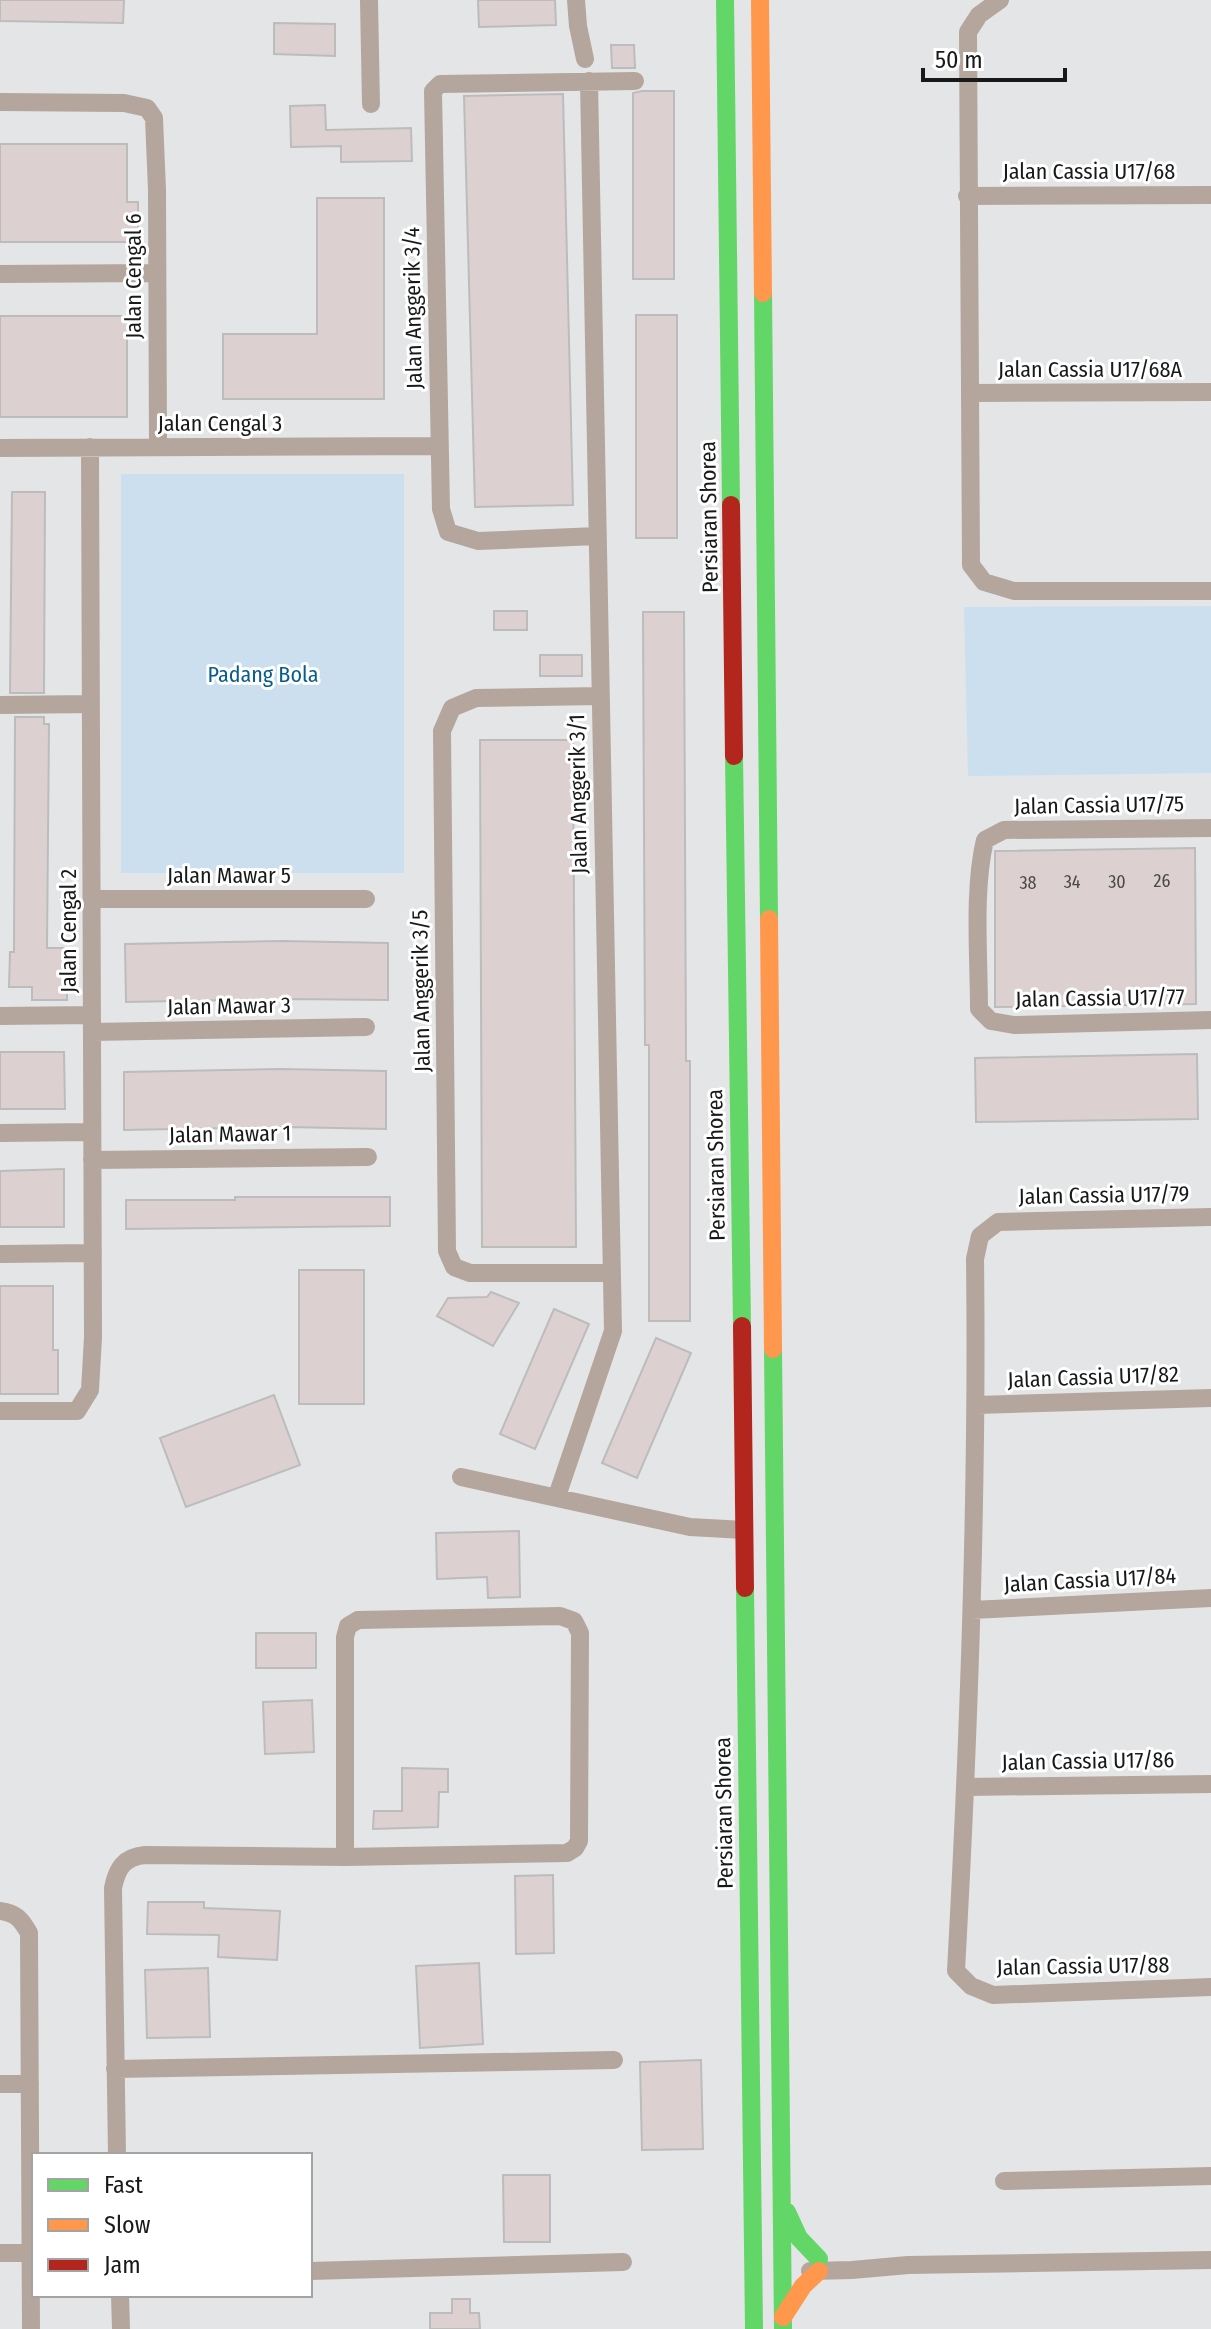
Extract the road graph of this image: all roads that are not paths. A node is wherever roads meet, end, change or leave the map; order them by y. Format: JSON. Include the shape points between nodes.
{"nodes":[{"id":1,"x":369,"y":0,"type":"edge"},
{"id":2,"x":576,"y":0,"type":"edge"},
{"id":3,"x":725,"y":0,"type":"edge"},
{"id":4,"x":760,"y":0,"type":"edge"},
{"id":5,"x":1000,"y":0,"type":"edge"},
{"id":6,"x":585,"y":59,"type":"dead end"},
{"id":7,"x":589,"y":81,"type":"junction"},
{"id":8,"x":635,"y":81,"type":"dead end"},
{"id":9,"x":0,"y":102,"type":"edge"},
{"id":10,"x":371,"y":104,"type":"dead end"},
{"id":11,"x":1211,"y":195,"type":"edge"},
{"id":12,"x":967,"y":196,"type":"junction"},
{"id":13,"x":157,"y":273,"type":"junction"},
{"id":14,"x":0,"y":274,"type":"edge"},
{"id":15,"x":1211,"y":392,"type":"edge"},
{"id":16,"x":970,"y":393,"type":"junction"},
{"id":17,"x":440,"y":446,"type":"junction"},
{"id":18,"x":90,"y":447,"type":"junction"},
{"id":19,"x":158,"y":447,"type":"junction"},
{"id":20,"x":0,"y":448,"type":"edge"},
{"id":21,"x":597,"y":536,"type":"junction"},
{"id":22,"x":1211,"y":591,"type":"edge"},
{"id":23,"x":600,"y":696,"type":"junction"},
{"id":24,"x":91,"y":704,"type":"junction"},
{"id":25,"x":0,"y":705,"type":"edge"},
{"id":26,"x":1211,"y":828,"type":"edge"},
{"id":27,"x":92,"y":899,"type":"junction"},
{"id":28,"x":366,"y":899,"type":"dead end"},
{"id":29,"x":979,"y":930,"type":"joint"},
{"id":30,"x":0,"y":1016,"type":"edge"},
{"id":31,"x":1211,"y":1020,"type":"edge"},
{"id":32,"x":92,"y":1024,"type":"junction"},
{"id":33,"x":366,"y":1027,"type":"dead end"},
{"id":34,"x":92,"y":1132,"type":"junction"},
{"id":35,"x":0,"y":1133,"type":"edge"},
{"id":36,"x":368,"y":1157,"type":"dead end"},
{"id":37,"x":92,"y":1160,"type":"junction"},
{"id":38,"x":1211,"y":1217,"type":"edge"},
{"id":39,"x":998,"y":1222,"type":"joint"},
{"id":40,"x":93,"y":1253,"type":"junction"},
{"id":41,"x":0,"y":1254,"type":"edge"},
{"id":42,"x":610,"y":1273,"type":"junction"},
{"id":43,"x":1211,"y":1398,"type":"edge"},
{"id":44,"x":977,"y":1405,"type":"junction"},
{"id":45,"x":0,"y":1411,"type":"edge"},
{"id":46,"x":773,"y":1447,"type":"junction"},
{"id":47,"x":461,"y":1477,"type":"dead end"},
{"id":48,"x":557,"y":1496,"type":"junction"},
{"id":49,"x":744,"y":1530,"type":"junction"},
{"id":50,"x":1211,"y":1598,"type":"edge"},
{"id":51,"x":972,"y":1610,"type":"junction"},
{"id":52,"x":775,"y":1618,"type":"junction"},
{"id":53,"x":1211,"y":1784,"type":"edge"},
{"id":54,"x":966,"y":1787,"type":"junction"},
{"id":55,"x":345,"y":1857,"type":"junction"},
{"id":56,"x":0,"y":1911,"type":"edge"},
{"id":57,"x":1211,"y":1987,"type":"edge"},
{"id":58,"x":614,"y":2060,"type":"dead end"},
{"id":59,"x":115,"y":2069,"type":"junction"},
{"id":60,"x":0,"y":2084,"type":"edge"},
{"id":61,"x":30,"y":2084,"type":"junction"},
{"id":62,"x":117,"y":2153,"type":"edge"},
{"id":63,"x":1211,"y":2176,"type":"edge"},
{"id":64,"x":1004,"y":2181,"type":"dead end"},
{"id":65,"x":753,"y":2185,"type":"junction"},
{"id":66,"x":781,"y":2189,"type":"junction"},
{"id":67,"x":0,"y":2253,"type":"edge"},
{"id":68,"x":31,"y":2253,"type":"junction"},
{"id":69,"x":1211,"y":2260,"type":"edge"},
{"id":70,"x":623,"y":2262,"type":"dead end"},
{"id":71,"x":781,"y":2265,"type":"junction"},
{"id":72,"x":819,"y":2265,"type":"junction"},
{"id":73,"x":312,"y":2271,"type":"edge"},
{"id":74,"x":120,"y":2297,"type":"edge"},
{"id":75,"x":783,"y":2323,"type":"edge"},
{"id":76,"x":754,"y":2325,"type":"edge"},
{"id":77,"x":31,"y":2329,"type":"edge"},
{"id":78,"x":121,"y":2329,"type":"edge"}],
"edges":[{"from":1,"to":10,"type":"street"},
{"from":2,"to":6,"type":"street"},
{"from":3,"to":49,"type":"main road","name":"Persiaran Shorea"},
{"from":4,"to":46,"type":"main road"},
{"from":5,"to":12,"type":"street","via":[[979,15],[968,32]]},
{"from":7,"to":8,"type":"street","name":"Jalan Anggerik 3/4"},
{"from":7,"to":17,"type":"street","name":"Jalan Anggerik 3/4","via":[[440,84],[433,91]]},
{"from":7,"to":21,"type":"street","name":"Jalan Anggerik 3/1"},
{"from":9,"to":13,"type":"street","name":"Jalan Cengal 6","via":[[124,103],[147,108],[154,118]]},
{"from":11,"to":12,"type":"street","name":"Jalan Cassia U17/68"},
{"from":12,"to":16,"type":"street"},
{"from":13,"to":14,"type":"street"},
{"from":13,"to":19,"type":"street","name":"Jalan Cengal 6"},
{"from":15,"to":16,"type":"street","name":"Jalan Cassia U17/68A"},
{"from":16,"to":22,"type":"street","via":[[971,565],[984,582],[1014,591]]},
{"from":17,"to":19,"type":"street","name":"Jalan Cengal 3"},
{"from":17,"to":21,"type":"street","name":"Jalan Anggerik 3/4","via":[[441,509],[448,532],[478,541]]},
{"from":18,"to":19,"type":"street","name":"Jalan Cengal 3"},
{"from":18,"to":20,"type":"street","name":"Jalan Cengal 3"},
{"from":18,"to":24,"type":"street","name":"Jalan Cengal 2"},
{"from":21,"to":23,"type":"street","name":"Jalan Anggerik 3/1"},
{"from":23,"to":42,"type":"street","name":"Jalan Anggerik 3/1"},
{"from":23,"to":42,"type":"street","name":"Jalan Anggerik 3/5","via":[[476,698],[452,708],[442,731],[447,1251],[454,1267],[470,1273]]},
{"from":24,"to":25,"type":"street"},
{"from":24,"to":27,"type":"street","name":"Jalan Cengal 2"},
{"from":26,"to":29,"type":"street","name":"Jalan Cassia U17/75","via":[[1004,830],[985,840]]},
{"from":27,"to":28,"type":"street","name":"Jalan Mawar 5"},
{"from":27,"to":32,"type":"street","name":"Jalan Cengal 2"},
{"from":29,"to":31,"type":"street","name":"Jalan Cassia U17/77","via":[[979,1009],[991,1021],[1014,1025]]},
{"from":30,"to":32,"type":"street","name":"Jalan Mawar 3"},
{"from":32,"to":33,"type":"street","name":"Jalan Mawar 3"},
{"from":32,"to":34,"type":"street","name":"Jalan Cengal 2"},
{"from":34,"to":35,"type":"street"},
{"from":34,"to":37,"type":"street","name":"Jalan Cengal 2"},
{"from":36,"to":37,"type":"street","name":"Jalan Mawar 1"},
{"from":37,"to":40,"type":"street","name":"Jalan Cengal 2"},
{"from":38,"to":39,"type":"street","name":"Jalan Cassia U17/79"},
{"from":39,"to":44,"type":"street","name":"Jalan Cassia U17/88","via":[[980,1236],[975,1259]]},
{"from":40,"to":41,"type":"street"},
{"from":40,"to":45,"type":"street","name":"Jalan Cengal 2","via":[[90,1390],[77,1411]]},
{"from":42,"to":48,"type":"street","name":"Jalan Anggerik 3/1","via":[[613,1331]]},
{"from":43,"to":44,"type":"street","name":"Jalan Cassia U17/82"},
{"from":44,"to":51,"type":"street","name":"Jalan Cassia U17/88"},
{"from":46,"to":49,"type":"main road","via":[[759,1517]]},
{"from":46,"to":52,"type":"main road"},
{"from":47,"to":48,"type":"street"},
{"from":48,"to":49,"type":"street","via":[[690,1527]]},
{"from":49,"to":52,"type":"main road","via":[[760,1553]]},
{"from":49,"to":65,"type":"main road","name":"Persiaran Shorea"},
{"from":50,"to":51,"type":"street","name":"Jalan Cassia U17/84"},
{"from":51,"to":54,"type":"street","name":"Jalan Cassia U17/88"},
{"from":52,"to":66,"type":"main road"},
{"from":53,"to":54,"type":"street","name":"Jalan Cassia U17/86"},
{"from":54,"to":57,"type":"street","name":"Jalan Cassia U17/88","via":[[956,1971],[971,1986],[993,1995]]},
{"from":55,"to":55,"type":"street","via":[[567,1853],[575,1848],[580,1633],[574,1621],[560,1616],[358,1620],[348,1626]]},
{"from":55,"to":59,"type":"street","via":[[145,1855],[126,1860],[116,1872],[113,1888]]},
{"from":56,"to":61,"type":"street","via":[[15,1914],[29,1933]]},
{"from":58,"to":59,"type":"street"},
{"from":59,"to":62,"type":"street"},
{"from":60,"to":61,"type":"street"},
{"from":61,"to":68,"type":"street"},
{"from":63,"to":64,"type":"street"},
{"from":65,"to":71,"type":"main road","via":[[766,2238]]},
{"from":65,"to":76,"type":"main road","name":"Persiaran Shorea"},
{"from":66,"to":71,"type":"main road"},
{"from":66,"to":72,"type":"main road","via":[[791,2226]]},
{"from":67,"to":68,"type":"street"},
{"from":68,"to":77,"type":"street"},
{"from":69,"to":72,"type":"street","via":[[908,2265],[853,2259]]},
{"from":70,"to":73,"type":"street"},
{"from":71,"to":72,"type":"street"},
{"from":71,"to":75,"type":"main road"},
{"from":71,"to":76,"type":"main road","via":[[763,2292]]},
{"from":72,"to":75,"type":"main road","via":[[798,2291]]},
{"from":74,"to":78,"type":"street"}]}
